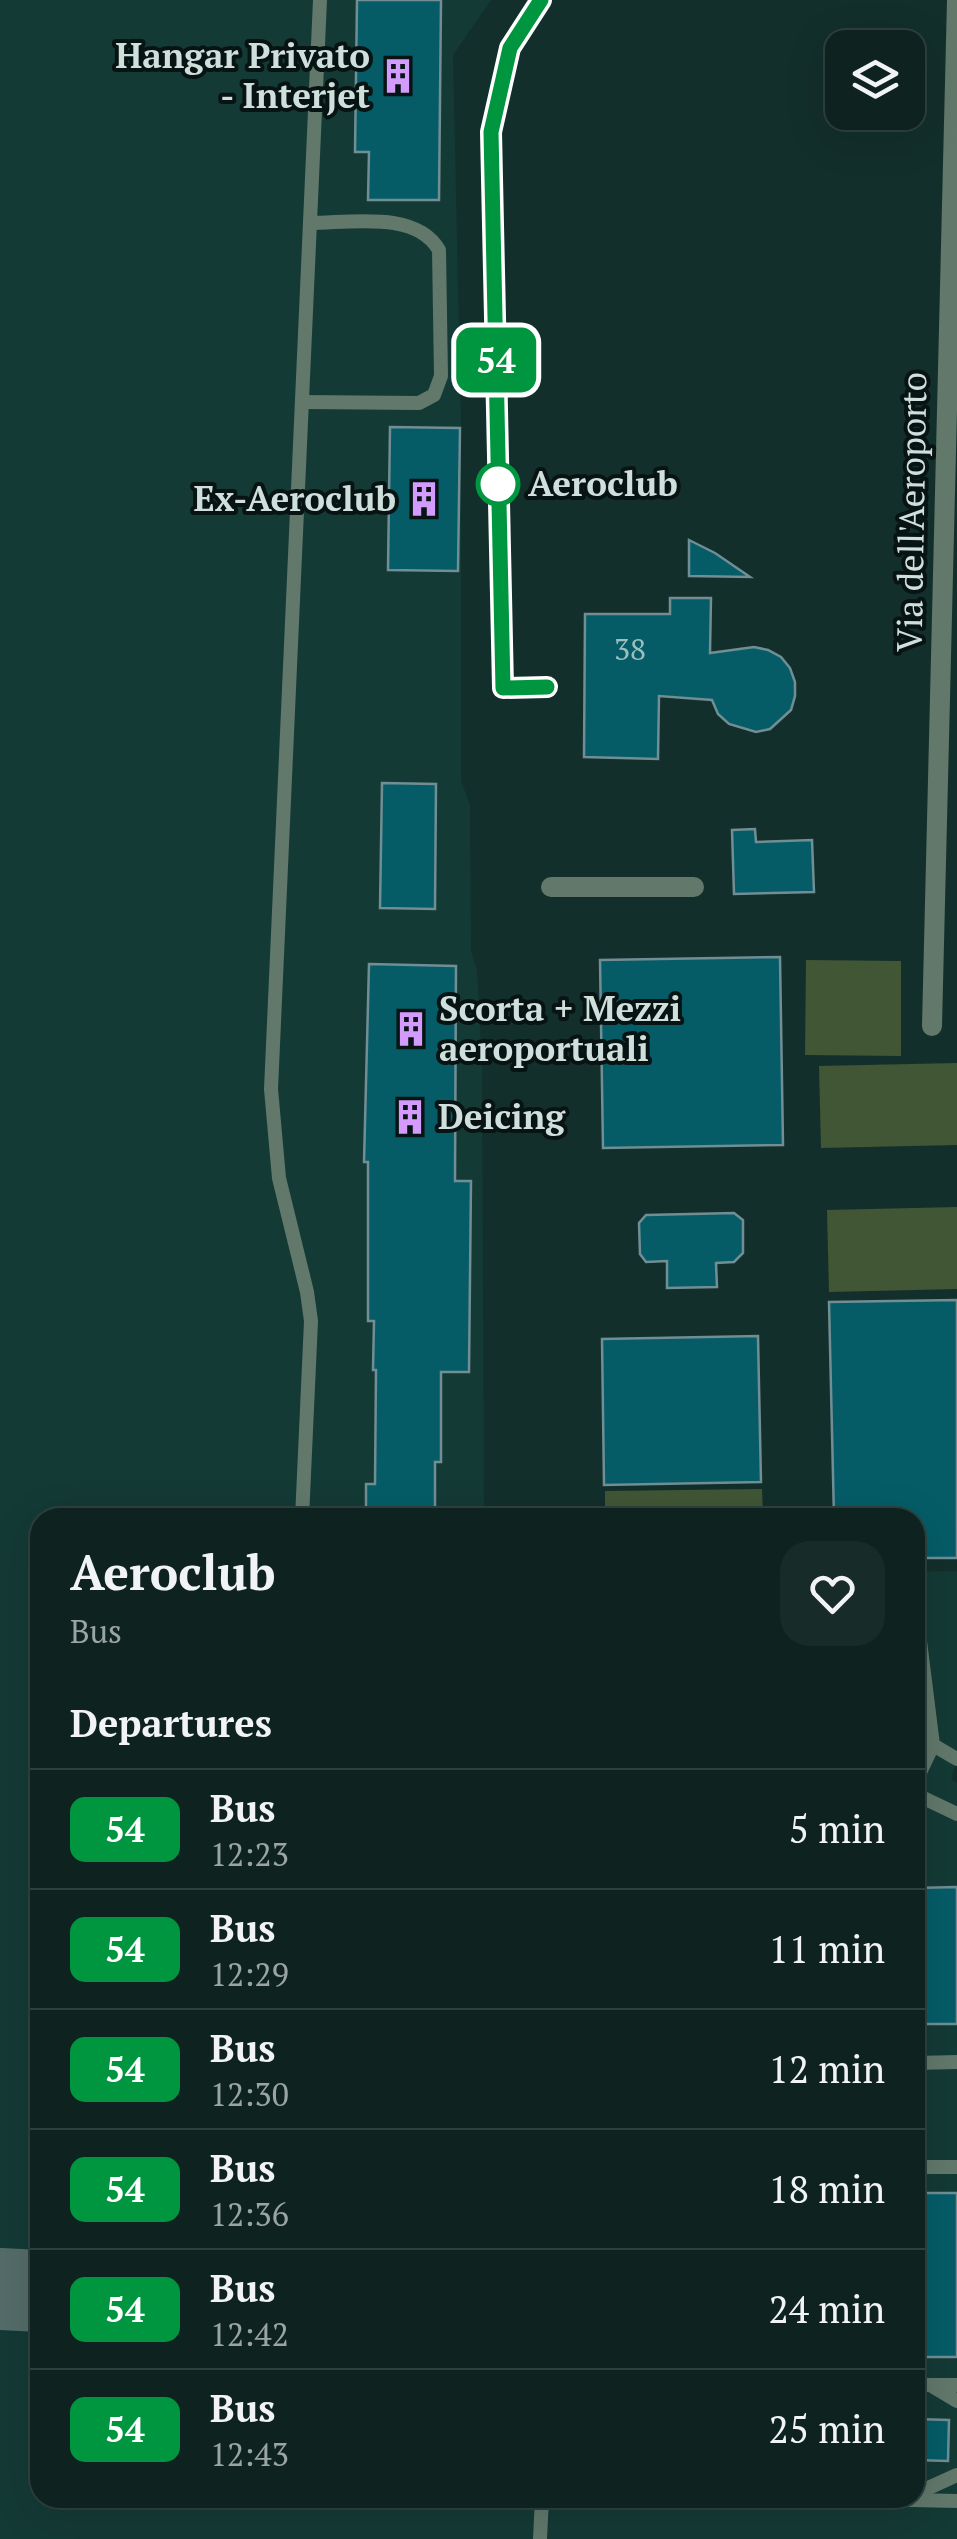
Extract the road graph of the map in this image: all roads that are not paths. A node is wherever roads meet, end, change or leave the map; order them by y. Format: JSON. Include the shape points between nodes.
{"nodes":[{"id":1,"x":320,"y":0,"type":"edge"},
{"id":2,"x":541,"y":0,"type":"edge"},
{"id":3,"x":957,"y":0,"type":"edge"},
{"id":4,"x":310,"y":224,"type":"junction"},
{"id":5,"x":302,"y":402,"type":"junction"},
{"id":6,"x":547,"y":687,"type":"dead end"},
{"id":7,"x":694,"y":886,"type":"dead end"},
{"id":8,"x":551,"y":887,"type":"dead end"},
{"id":9,"x":932,"y":1026,"type":"dead end"},
{"id":10,"x":302,"y":1508,"type":"edge"},
{"id":11,"x":925,"y":1680,"type":"edge"},
{"id":12,"x":933,"y":1744,"type":"junction"},
{"id":13,"x":957,"y":1759,"type":"edge"},
{"id":14,"x":925,"y":1761,"type":"edge"},
{"id":15,"x":925,"y":1799,"type":"edge"},
{"id":16,"x":957,"y":1814,"type":"edge"},
{"id":17,"x":957,"y":2062,"type":"edge"},
{"id":18,"x":925,"y":2063,"type":"edge"},
{"id":19,"x":925,"y":2167,"type":"edge"},
{"id":20,"x":957,"y":2167,"type":"edge"},
{"id":21,"x":925,"y":2385,"type":"edge"},
{"id":22,"x":932,"y":2385,"type":"junction"},
{"id":23,"x":957,"y":2385,"type":"edge"},
{"id":24,"x":957,"y":2401,"type":"edge"},
{"id":25,"x":957,"y":2475,"type":"edge"},
{"id":26,"x":925,"y":2489,"type":"edge"},
{"id":27,"x":925,"y":2498,"type":"edge"},
{"id":28,"x":957,"y":2500,"type":"edge"},
{"id":29,"x":542,"y":2508,"type":"edge"},
{"id":30,"x":540,"y":2539,"type":"edge"}],
"edges":[{"from":1,"to":4,"type":"lane"},
{"from":2,"to":6,"type":"street","via":[[510,48],[491,132],[503,688]]},
{"from":3,"to":9,"type":"street","name":"Via dell'Aeroporto"},
{"from":4,"to":5,"type":"lane"},
{"from":4,"to":5,"type":"lane","via":[[400,223],[432,238],[439,250],[441,376],[434,395],[419,402]]},
{"from":5,"to":10,"type":"lane","via":[[271,1089],[279,1178],[308,1292]]},
{"from":7,"to":8,"type":"street"},
{"from":11,"to":12,"type":"lane"},
{"from":12,"to":13,"type":"lane"},
{"from":12,"to":14,"type":"lane"},
{"from":15,"to":16,"type":"lane"},
{"from":17,"to":18,"type":"lane"},
{"from":19,"to":20,"type":"lane"},
{"from":21,"to":22,"type":"lane"},
{"from":22,"to":23,"type":"lane"},
{"from":22,"to":24,"type":"lane"},
{"from":25,"to":26,"type":"lane"},
{"from":27,"to":28,"type":"lane"},
{"from":29,"to":30,"type":"lane"}]}
